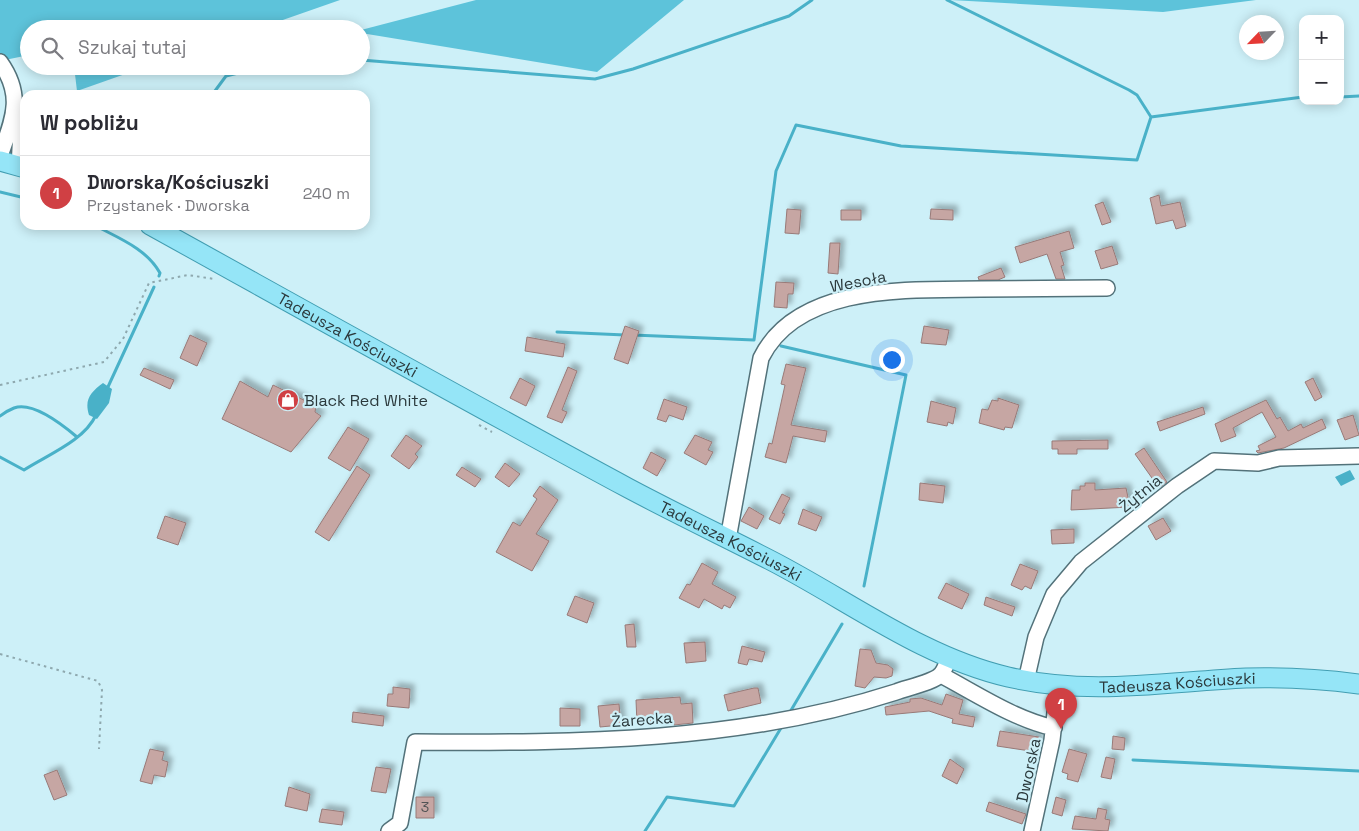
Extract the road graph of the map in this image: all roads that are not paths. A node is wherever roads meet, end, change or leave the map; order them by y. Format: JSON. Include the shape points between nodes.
{"nodes":[{"id":1,"x":0,"y":62,"type":"edge"},
{"id":2,"x":16,"y":107,"type":"junction"},
{"id":3,"x":20,"y":126,"type":"edge"},
{"id":4,"x":0,"y":156,"type":"edge"},
{"id":5,"x":0,"y":161,"type":"edge"},
{"id":6,"x":20,"y":166,"type":"edge"},
{"id":7,"x":159,"y":230,"type":"edge"},
{"id":8,"x":1107,"y":288,"type":"dead end"},
{"id":9,"x":1359,"y":456,"type":"edge"},
{"id":10,"x":728,"y":538,"type":"junction"},
{"id":11,"x":949,"y":657,"type":"junction"},
{"id":12,"x":941,"y":675,"type":"junction"},
{"id":13,"x":1026,"y":681,"type":"junction"},
{"id":14,"x":1359,"y":684,"type":"edge"},
{"id":15,"x":1058,"y":686,"type":"junction"},
{"id":16,"x":1054,"y":728,"type":"junction"},
{"id":17,"x":389,"y":831,"type":"edge"},
{"id":18,"x":1032,"y":831,"type":"edge"}],
"edges":[{"from":1,"to":2,"type":"street","via":[[12,83]]},
{"from":2,"to":3,"type":"street"},
{"from":2,"to":4,"type":"street"},
{"from":5,"to":6,"type":"main road"},
{"from":7,"to":10,"type":"main road","name":"Tadeusza Kościuszki","via":[[570,457]]},
{"from":8,"to":10,"type":"street","name":"Wesoła","via":[[896,291],[844,298],[814,309],[780,331],[761,358]]},
{"from":9,"to":13,"type":"street","name":"Żytnia","via":[[1279,458],[1258,462],[1214,461],[1177,486],[1081,562],[1054,594],[1036,637]]},
{"from":10,"to":11,"type":"main road","name":"Tadeusza Kościuszki"},
{"from":11,"to":12,"type":"street"},
{"from":11,"to":13,"type":"main road","name":"Tadeusza Kościuszki"},
{"from":12,"to":16,"type":"street","via":[[1013,713]]},
{"from":12,"to":17,"type":"street","name":"Żarecka","via":[[877,698],[789,720],[683,734],[552,742],[415,742],[400,823]]},
{"from":13,"to":15,"type":"main road","name":"Tadeusza Kościuszki"},
{"from":14,"to":15,"type":"main road","name":"Tadeusza Kościuszki","via":[[1276,678],[1117,688]]},
{"from":15,"to":16,"type":"street","name":"Dworska"},
{"from":16,"to":18,"type":"street","name":"Dworska"}]}
